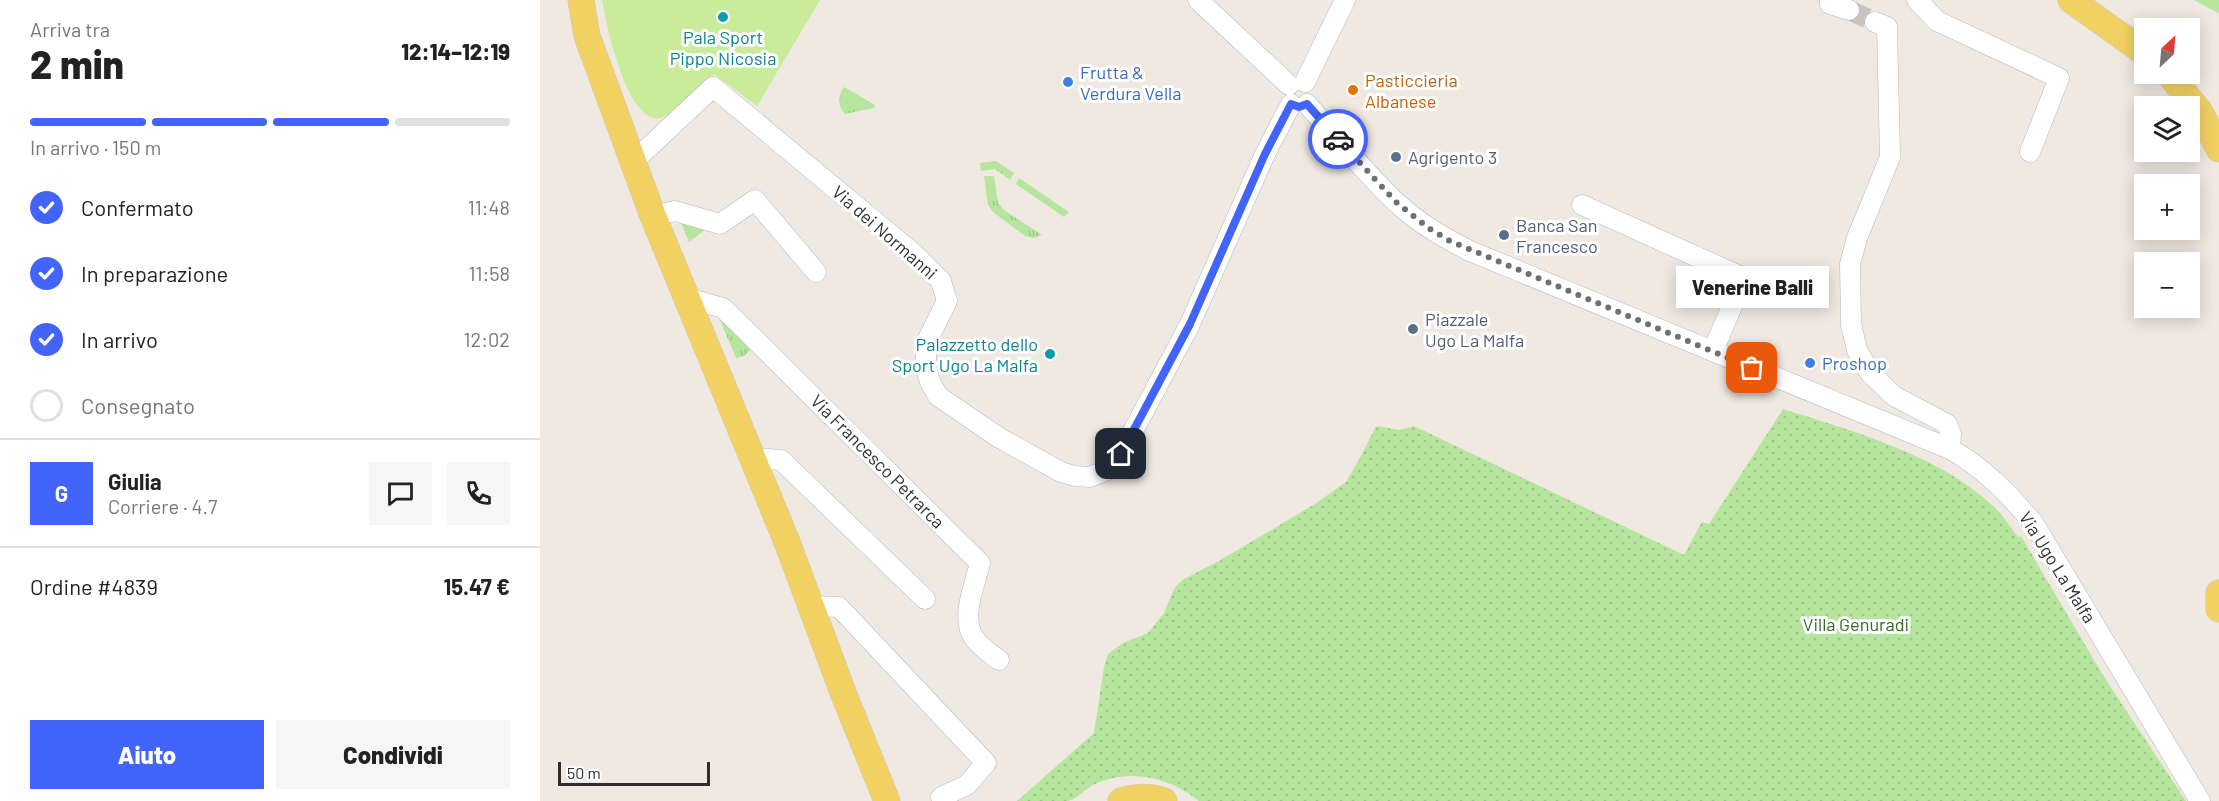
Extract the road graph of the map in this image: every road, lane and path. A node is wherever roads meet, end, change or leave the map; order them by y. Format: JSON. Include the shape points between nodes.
{"nodes":[{"id":1,"x":581,"y":0,"type":"edge"},
{"id":2,"x":1198,"y":0,"type":"edge"},
{"id":3,"x":1345,"y":0,"type":"edge"},
{"id":4,"x":1830,"y":0,"type":"edge"},
{"id":5,"x":1917,"y":0,"type":"edge"},
{"id":6,"x":2071,"y":0,"type":"edge"},
{"id":7,"x":1849,"y":10,"type":"tunnel mouth"},
{"id":8,"x":1875,"y":22,"type":"tunnel mouth"},
{"id":9,"x":2134,"y":45,"type":"edge"},
{"id":10,"x":2177,"y":84,"type":"edge"},
{"id":11,"x":1298,"y":94,"type":"junction"},
{"id":12,"x":2219,"y":149,"type":"edge"},
{"id":13,"x":2030,"y":152,"type":"dead end"},
{"id":14,"x":633,"y":161,"type":"junction"},
{"id":15,"x":1582,"y":205,"type":"dead end"},
{"id":16,"x":653,"y":216,"type":"junction"},
{"id":17,"x":816,"y":272,"type":"dead end"},
{"id":18,"x":688,"y":298,"type":"junction"},
{"id":19,"x":1713,"y":351,"type":"junction"},
{"id":20,"x":1950,"y":449,"type":"junction"},
{"id":21,"x":753,"y":458,"type":"junction"},
{"id":22,"x":2219,"y":593,"type":"edge"},
{"id":23,"x":925,"y":600,"type":"dead end"},
{"id":24,"x":811,"y":606,"type":"junction"},
{"id":25,"x":2219,"y":609,"type":"edge"},
{"id":26,"x":999,"y":660,"type":"dead end"},
{"id":27,"x":941,"y":797,"type":"dead end"},
{"id":28,"x":887,"y":801,"type":"edge"},
{"id":29,"x":1121,"y":801,"type":"edge"},
{"id":30,"x":1164,"y":801,"type":"edge"},
{"id":31,"x":2200,"y":801,"type":"edge"}],
"edges":[{"from":1,"to":14,"type":"main road","via":[[587,36]]},
{"from":2,"to":11,"type":"street","name":"Via Ugo La Malfa"},
{"from":3,"to":11,"type":"street","name":"Via dei Normanni"},
{"from":4,"to":7,"type":"street","via":[[1830,4]]},
{"from":5,"to":13,"type":"street","via":[[1937,21],[2060,78]]},
{"from":6,"to":9,"type":"main road"},
{"from":8,"to":20,"type":"street","via":[[1887,27],[1890,157],[1850,264],[1851,324],[1857,350],[1870,373],[1894,396],[1947,424]]},
{"from":10,"to":12,"type":"main road","via":[[2200,112]]},
{"from":11,"to":14,"type":"street","name":"Via dei Normanni","via":[[1265,154],[1190,324],[1121,454],[1107,470],[1090,477],[1060,472],[998,437],[939,396],[930,382],[925,355],[926,343],[947,301],[945,286],[914,254],[713,87]]},
{"from":11,"to":19,"type":"street","name":"Via Ugo La Malfa","via":[[1397,203],[1430,229],[1470,251]]},
{"from":14,"to":16,"type":"main road"},
{"from":15,"to":19,"type":"street","via":[[1744,278]]},
{"from":16,"to":17,"type":"street","via":[[675,211],[720,224],[755,200]]},
{"from":16,"to":18,"type":"main road"},
{"from":18,"to":21,"type":"main road"},
{"from":18,"to":26,"type":"street","name":"Via Francesco Petrarca","via":[[723,308],[980,563],[968,615],[970,628],[980,644]]},
{"from":19,"to":20,"type":"street","name":"Via Ugo La Malfa"},
{"from":20,"to":31,"type":"street","name":"Via Ugo La Malfa","via":[[1998,483],[2034,524]]},
{"from":21,"to":23,"type":"street","via":[[781,460]]},
{"from":21,"to":24,"type":"main road"},
{"from":22,"to":25,"type":"main road"},
{"from":24,"to":27,"type":"street","via":[[839,607],[986,763],[967,785]]},
{"from":24,"to":28,"type":"main road"},
{"from":29,"to":30,"type":"main road","via":[[1134,797]]}]}
